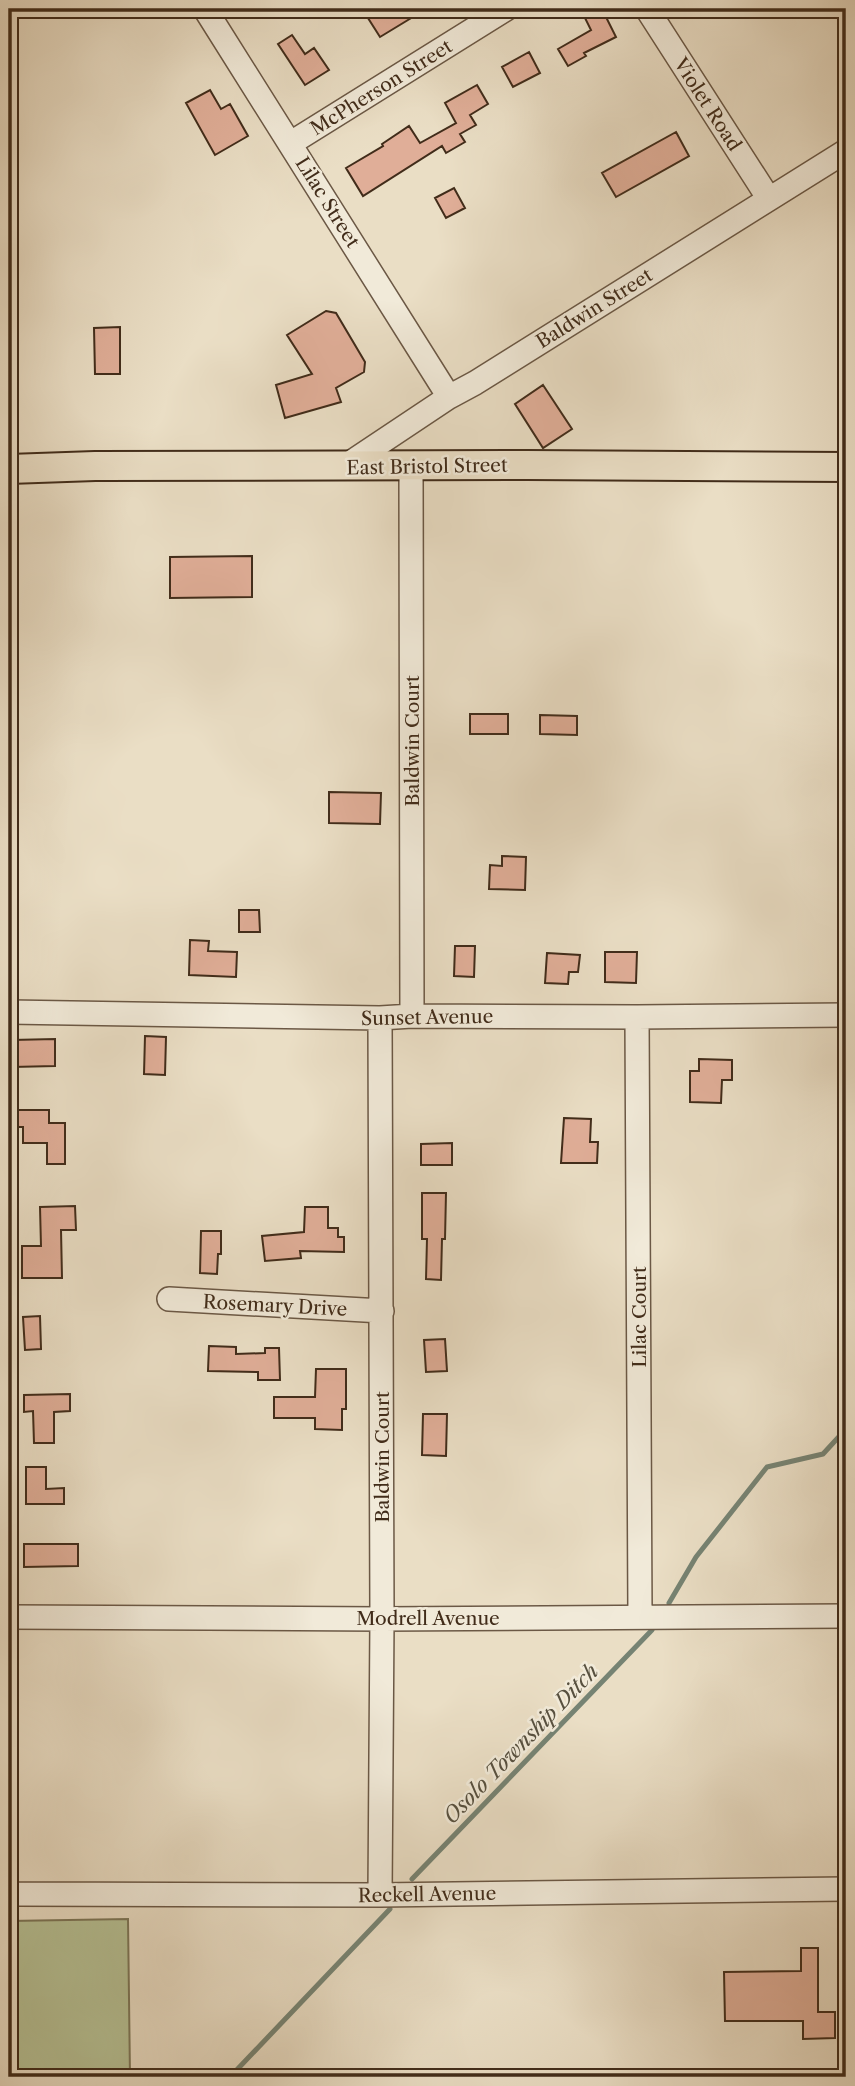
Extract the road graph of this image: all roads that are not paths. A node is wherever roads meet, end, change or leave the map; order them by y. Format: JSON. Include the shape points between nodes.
{"nodes":[{"id":1,"x":205,"y":9,"type":"edge"},
{"id":2,"x":506,"y":9,"type":"edge"},
{"id":3,"x":646,"y":9,"type":"edge"},
{"id":4,"x":291,"y":143,"type":"junction"},
{"id":5,"x":846,"y":151,"type":"edge"},
{"id":6,"x":769,"y":200,"type":"junction"},
{"id":7,"x":450,"y":397,"type":"junction"},
{"id":8,"x":411,"y":466,"type":"junction"},
{"id":9,"x":344,"y":467,"type":"junction"},
{"id":10,"x":846,"y":467,"type":"edge"},
{"id":11,"x":9,"y":469,"type":"edge"},
{"id":12,"x":9,"y":1012,"type":"edge"},
{"id":13,"x":846,"y":1015,"type":"edge"},
{"id":14,"x":412,"y":1016,"type":"junction"},
{"id":15,"x":637,"y":1017,"type":"junction"},
{"id":16,"x":380,"y":1018,"type":"junction"},
{"id":17,"x":169,"y":1299,"type":"dead end"},
{"id":18,"x":382,"y":1311,"type":"junction"},
{"id":19,"x":640,"y":1616,"type":"junction"},
{"id":20,"x":846,"y":1616,"type":"edge"},
{"id":21,"x":9,"y":1617,"type":"edge"},
{"id":22,"x":382,"y":1619,"type":"junction"},
{"id":23,"x":846,"y":1889,"type":"edge"},
{"id":24,"x":9,"y":1891,"type":"edge"},
{"id":25,"x":380,"y":1895,"type":"junction"}],
"edges":[{"from":1,"to":4,"type":"street","name":"Lilac Street"},
{"from":2,"to":4,"type":"street","name":"McPherson Street"},
{"from":3,"to":6,"type":"street","name":"Violet Road"},
{"from":4,"to":7,"type":"street","name":"Lilac Street"},
{"from":5,"to":6,"type":"street","name":"Baldwin Street"},
{"from":6,"to":7,"type":"street","name":"Baldwin Street"},
{"from":7,"to":9,"type":"street","name":"Baldwin Street"},
{"from":8,"to":9,"type":"main road","name":"East Bristol Street"},
{"from":8,"to":10,"type":"main road","name":"East Bristol Street"},
{"from":8,"to":14,"type":"street","name":"Baldwin Court"},
{"from":9,"to":11,"type":"main road","name":"East Bristol Street"},
{"from":12,"to":16,"type":"street","name":"Sunset Avenue"},
{"from":13,"to":15,"type":"street","name":"Sunset Avenue"},
{"from":14,"to":15,"type":"street","name":"Sunset Avenue"},
{"from":14,"to":16,"type":"street","name":"Sunset Avenue"},
{"from":15,"to":19,"type":"street","name":"Lilac Court"},
{"from":16,"to":18,"type":"street","name":"Baldwin Court"},
{"from":17,"to":18,"type":"street","name":"Rosemary Drive"},
{"from":18,"to":22,"type":"street","name":"Baldwin Court"},
{"from":19,"to":20,"type":"street","name":"Modrell Avenue"},
{"from":19,"to":22,"type":"street","name":"Modrell Avenue"},
{"from":21,"to":22,"type":"street","name":"Modrell Avenue"},
{"from":22,"to":25,"type":"street","name":"Baldwin Court"},
{"from":23,"to":25,"type":"street","name":"Reckell Avenue"},
{"from":24,"to":25,"type":"street","name":"Reckell Avenue"}]}
